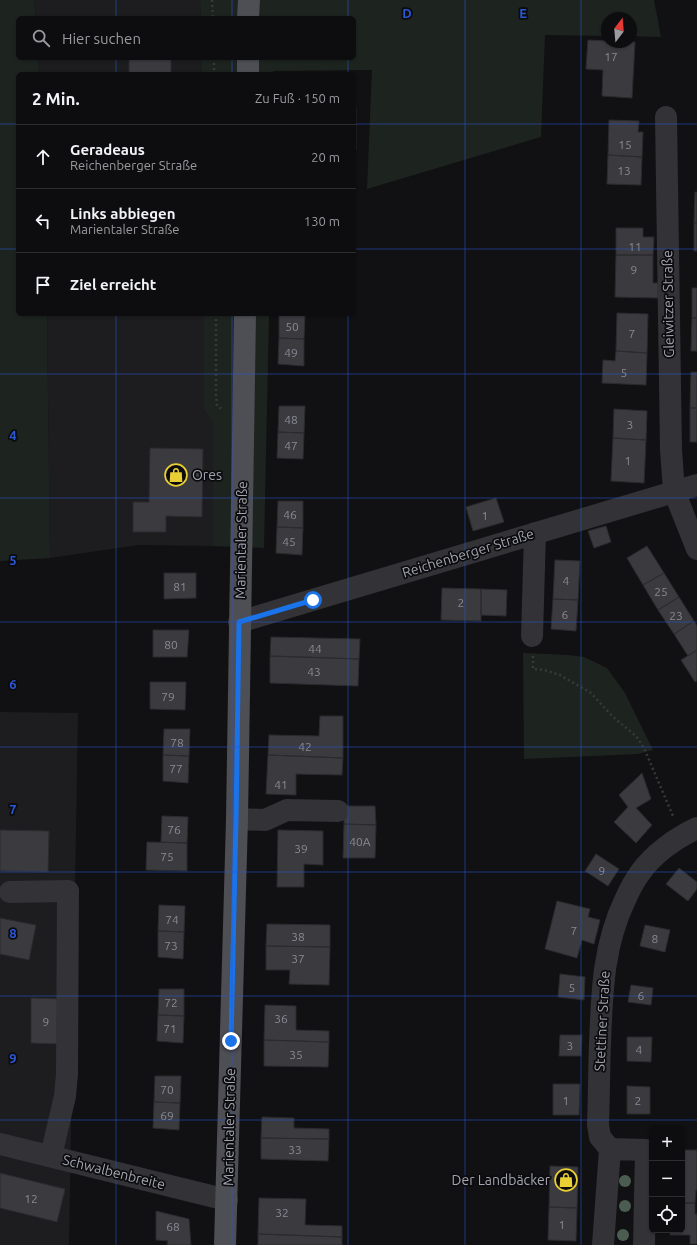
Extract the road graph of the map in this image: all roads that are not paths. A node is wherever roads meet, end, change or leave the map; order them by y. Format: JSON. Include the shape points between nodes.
{"nodes":[{"id":1,"x":249,"y":0,"type":"edge"},
{"id":2,"x":248,"y":16,"type":"edge"},
{"id":3,"x":248,"y":60,"type":"edge"},
{"id":4,"x":248,"y":72,"type":"edge"},
{"id":5,"x":666,"y":117,"type":"dead end"},
{"id":6,"x":245,"y":316,"type":"edge"},
{"id":7,"x":697,"y":485,"type":"edge"},
{"id":8,"x":674,"y":491,"type":"junction"},
{"id":9,"x":535,"y":533,"type":"junction"},
{"id":10,"x":697,"y":549,"type":"edge"},
{"id":11,"x":239,"y":622,"type":"junction"},
{"id":12,"x":532,"y":636,"type":"road end"},
{"id":13,"x":338,"y":811,"type":"dead end"},
{"id":14,"x":236,"y":819,"type":"junction"},
{"id":15,"x":689,"y":832,"type":"edge"},
{"id":16,"x":10,"y":892,"type":"dead end"},
{"id":17,"x":0,"y":1144,"type":"edge"},
{"id":18,"x":610,"y":1149,"type":"junction"},
{"id":19,"x":51,"y":1156,"type":"junction"},
{"id":20,"x":227,"y":1200,"type":"junction"},
{"id":21,"x":225,"y":1245,"type":"edge"},
{"id":22,"x":603,"y":1245,"type":"edge"},
{"id":23,"x":644,"y":1245,"type":"edge"}],
"edges":[{"from":1,"to":2,"type":"main road"},
{"from":3,"to":4,"type":"main road"},
{"from":5,"to":8,"type":"street","name":"Gleiwitzer Straße","via":[[671,450]]},
{"from":6,"to":11,"type":"main road","name":"Marientaler Straße"},
{"from":7,"to":8,"type":"street","name":"Reichenberger Straße"},
{"from":8,"to":9,"type":"street","name":"Reichenberger Straße"},
{"from":8,"to":10,"type":"street","name":"Gleiwitzer Straße"},
{"from":9,"to":11,"type":"street","name":"Reichenberger Straße"},
{"from":9,"to":12,"type":"street"},
{"from":11,"to":14,"type":"main road","name":"Marientaler Straße"},
{"from":13,"to":14,"type":"street","via":[[287,810],[265,820]]},
{"from":14,"to":20,"type":"main road","name":"Marientaler Straße"},
{"from":15,"to":18,"type":"street","name":"Stettiner Straße","via":[[652,860],[640,873],[620,911],[608,952],[603,977],[598,1125],[600,1137]]},
{"from":16,"to":19,"type":"street","via":[[68,891],[67,1074],[65,1096]]},
{"from":17,"to":19,"type":"street","name":"Schwalbenbreite"},
{"from":18,"to":22,"type":"street"},
{"from":18,"to":23,"type":"street","via":[[646,1150]]},
{"from":19,"to":20,"type":"street","name":"Schwalbenbreite"},
{"from":20,"to":21,"type":"main road","name":"Marientaler Straße"}]}
